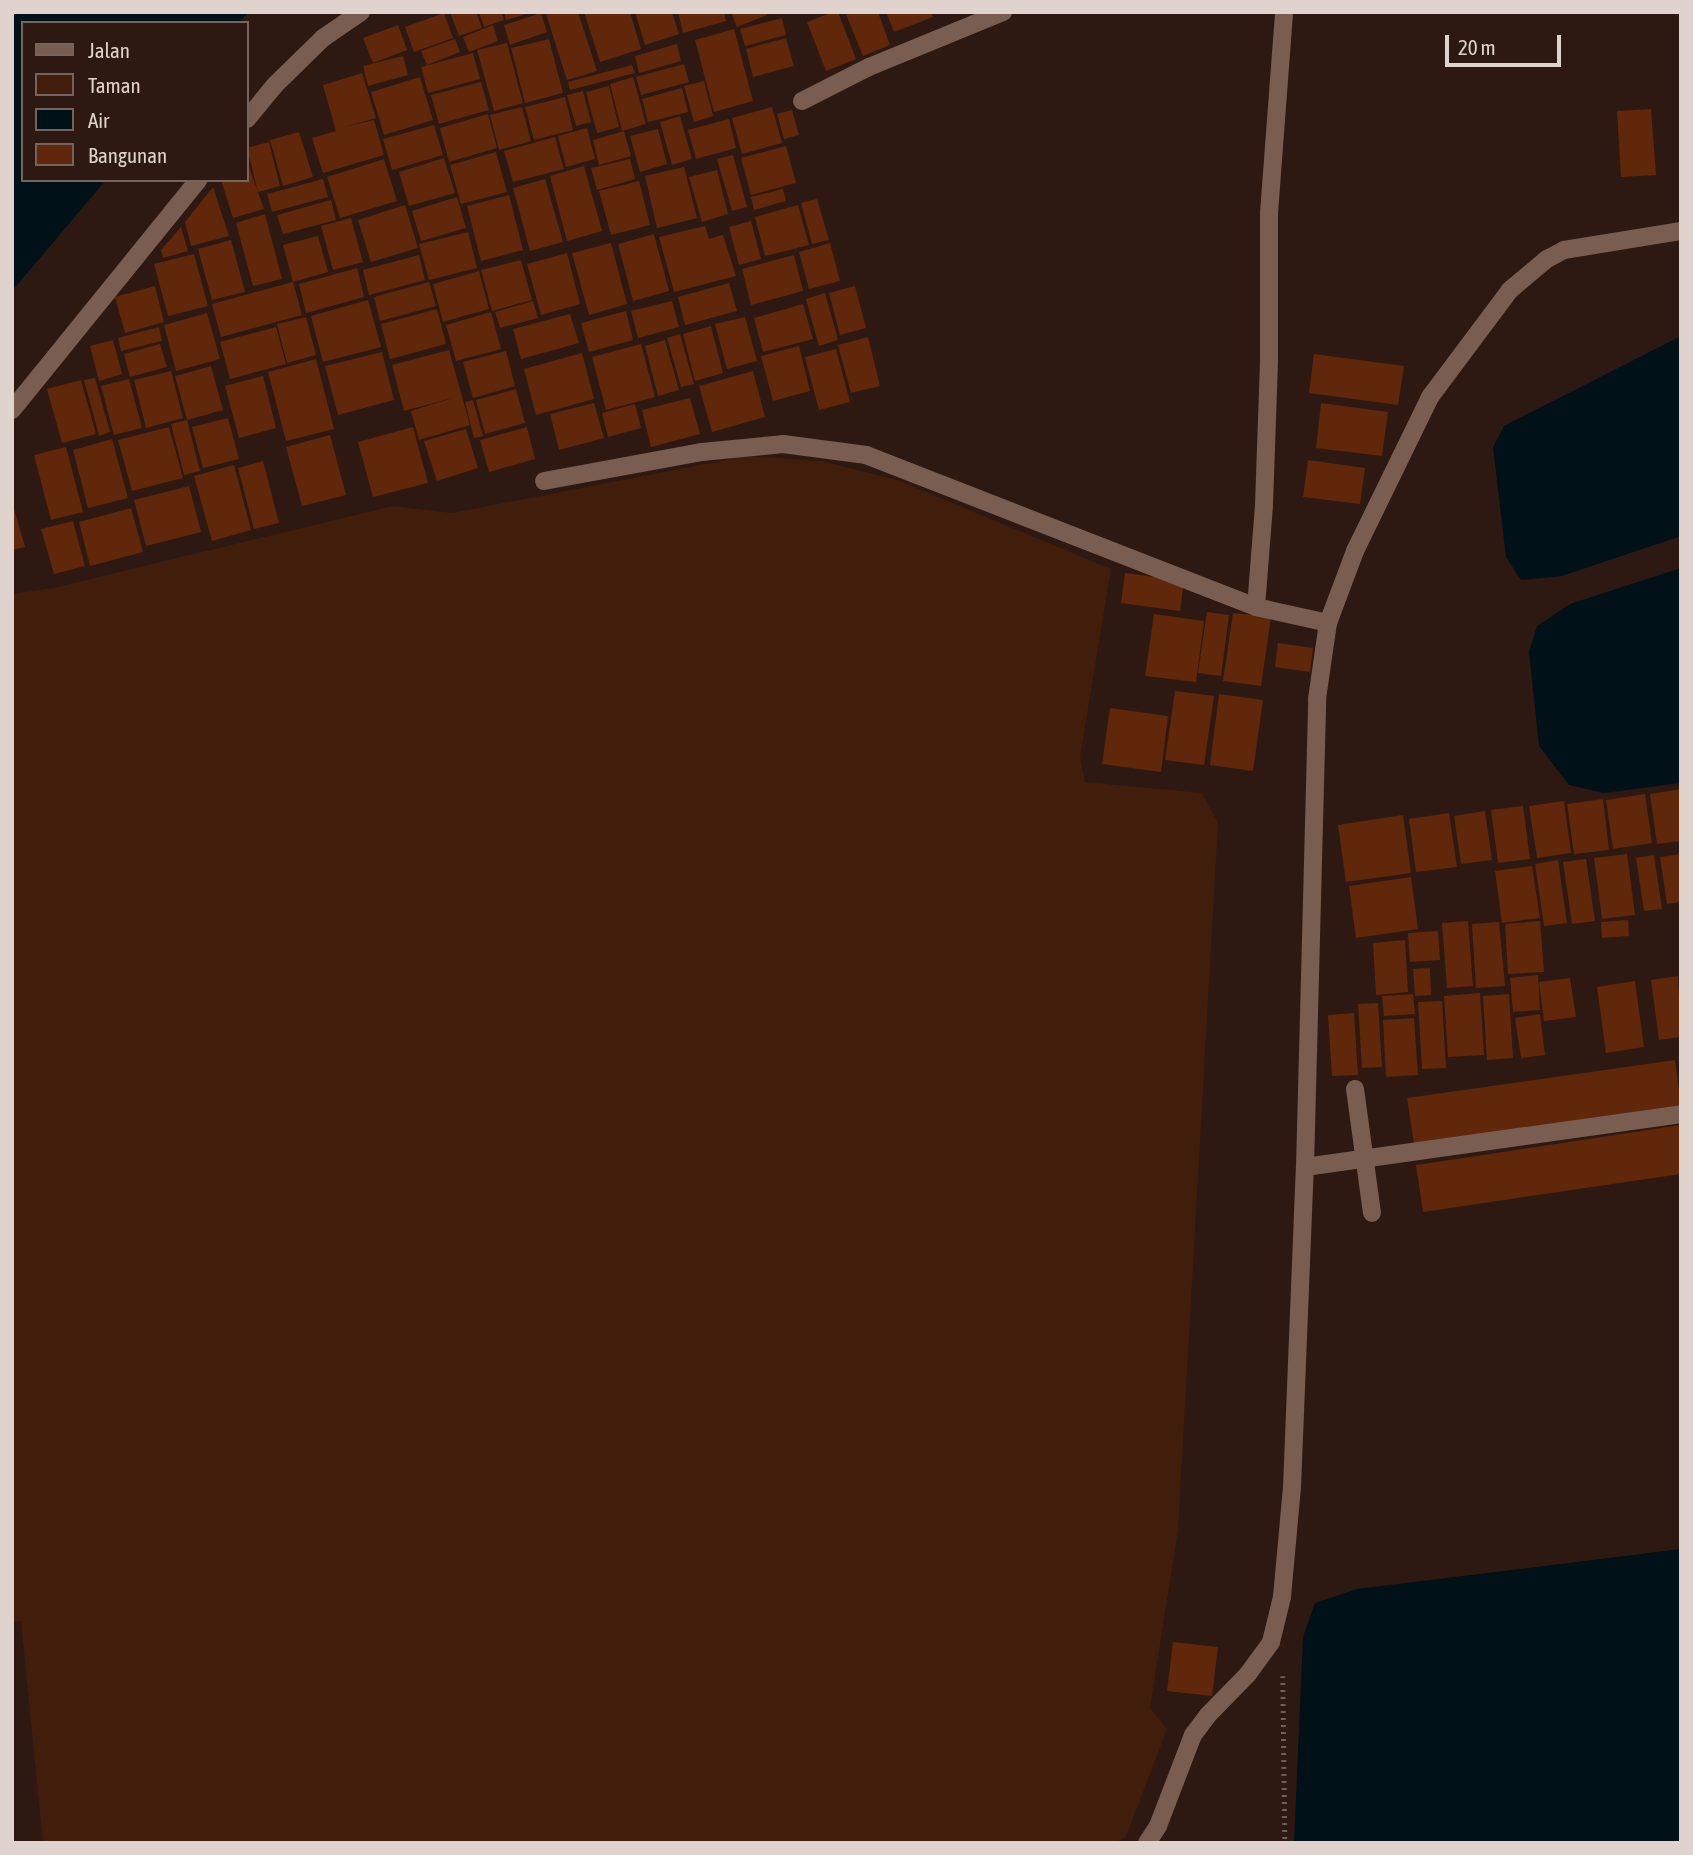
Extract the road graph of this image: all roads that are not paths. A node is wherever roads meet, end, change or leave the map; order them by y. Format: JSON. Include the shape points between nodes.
{"nodes":[{"id":1,"x":361,"y":12,"type":"edge"},
{"id":2,"x":1003,"y":12,"type":"edge"},
{"id":3,"x":1284,"y":12,"type":"edge"},
{"id":4,"x":802,"y":101,"type":"dead end"},
{"id":5,"x":248,"y":118,"type":"edge"},
{"id":6,"x":196,"y":182,"type":"edge"},
{"id":7,"x":1681,"y":231,"type":"edge"},
{"id":8,"x":12,"y":410,"type":"edge"},
{"id":9,"x":544,"y":481,"type":"dead end"},
{"id":10,"x":1262,"y":609,"type":"junction"},
{"id":11,"x":1328,"y":623,"type":"junction"},
{"id":12,"x":1355,"y":1089,"type":"dead end"},
{"id":13,"x":1681,"y":1114,"type":"edge"},
{"id":14,"x":1364,"y":1157,"type":"junction"},
{"id":15,"x":1305,"y":1167,"type":"junction"},
{"id":16,"x":1372,"y":1213,"type":"dead end"},
{"id":17,"x":1147,"y":1843,"type":"edge"}],
"edges":[{"from":1,"to":5,"type":"street","via":[[323,38]]},
{"from":2,"to":4,"type":"street","via":[[869,67]]},
{"from":3,"to":10,"type":"street","via":[[1269,213]]},
{"from":6,"to":8,"type":"street"},
{"from":7,"to":11,"type":"street","via":[[1564,250],[1510,290],[1430,397],[1354,551]]},
{"from":9,"to":10,"type":"street","via":[[702,452],[783,444],[866,455]]},
{"from":10,"to":11,"type":"street"},
{"from":11,"to":15,"type":"street","via":[[1317,699]]},
{"from":12,"to":14,"type":"street"},
{"from":13,"to":14,"type":"street"},
{"from":14,"to":15,"type":"street"},
{"from":14,"to":16,"type":"street"},
{"from":15,"to":17,"type":"street","via":[[1292,1487],[1282,1597],[1271,1642],[1208,1715],[1181,1760],[1158,1826]]}]}
